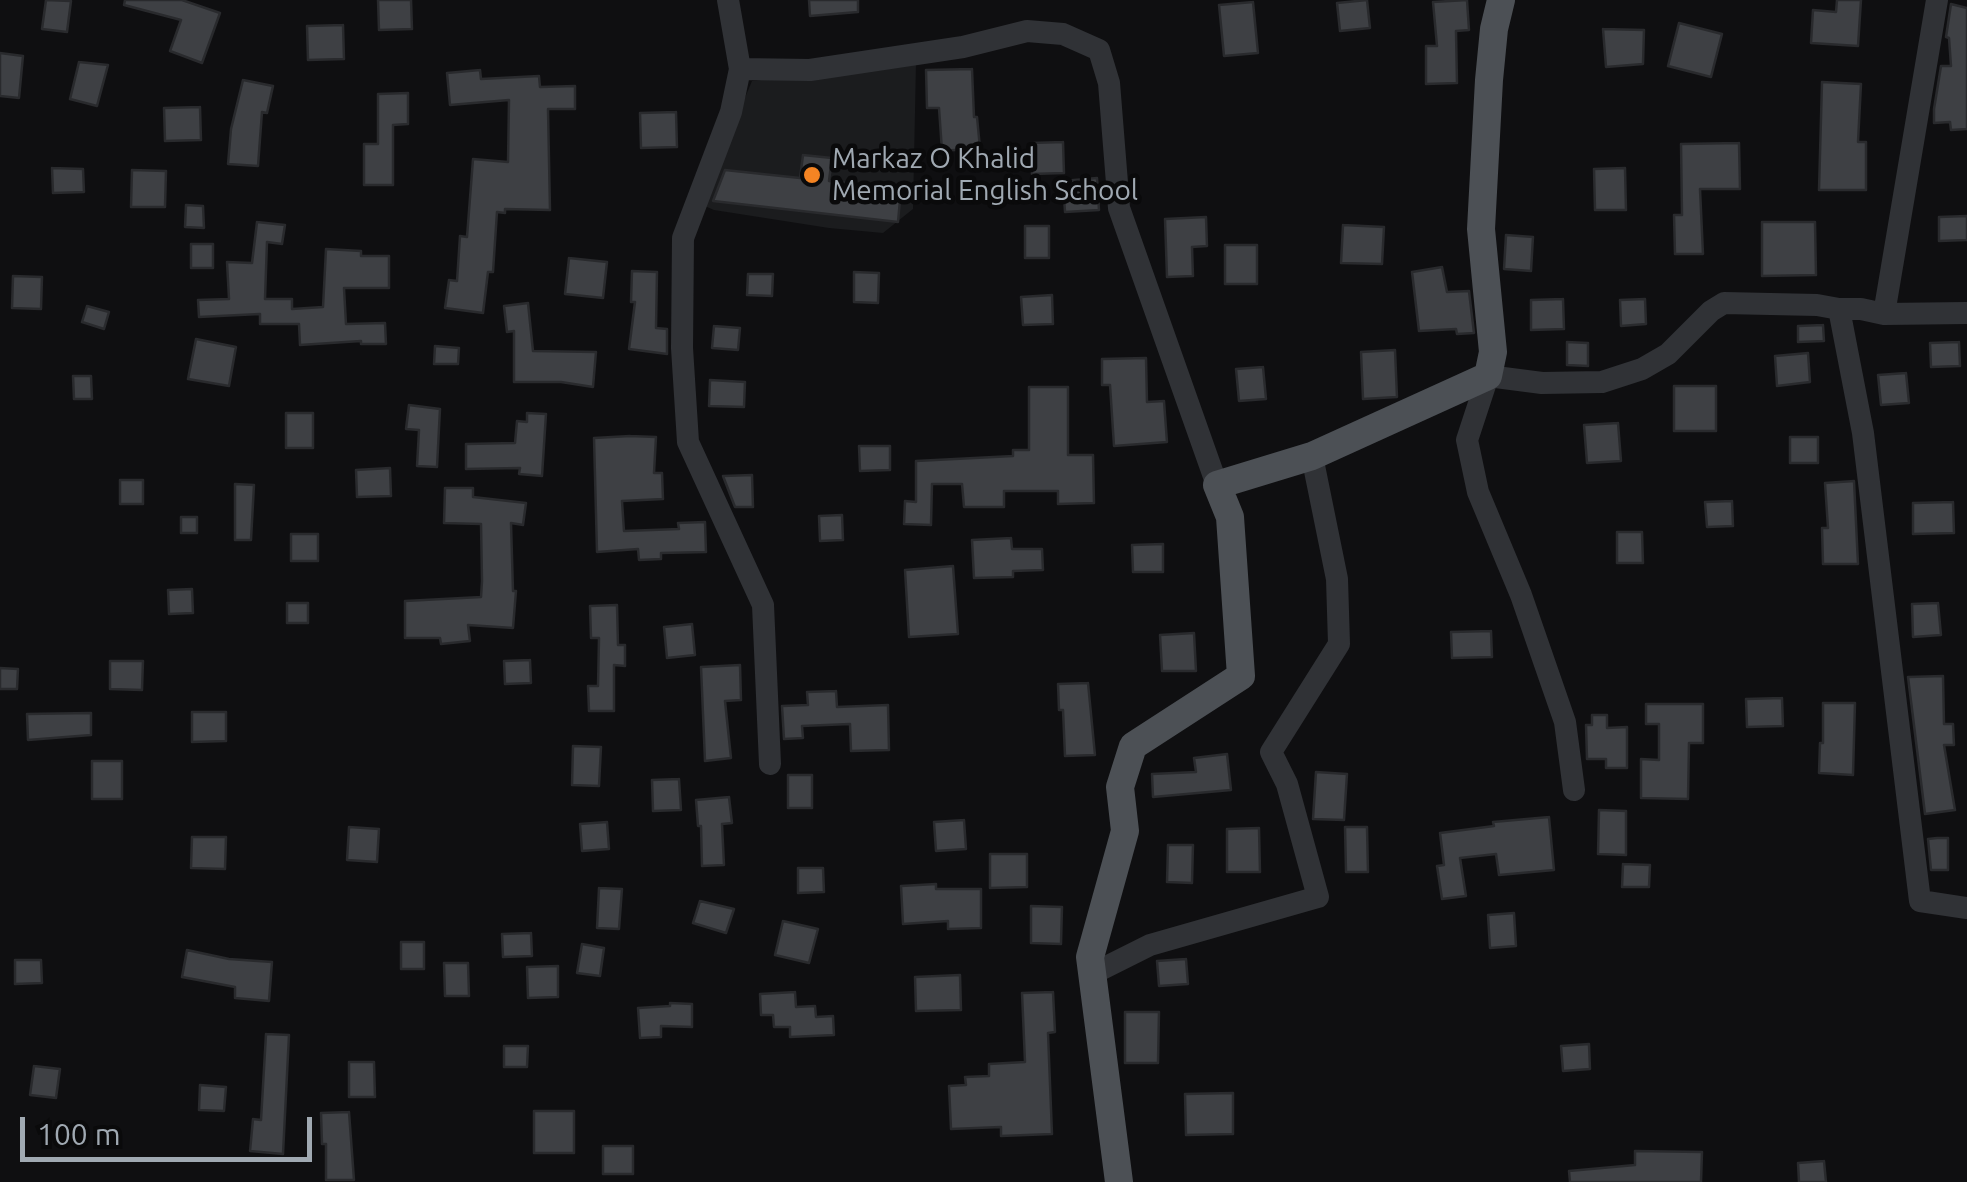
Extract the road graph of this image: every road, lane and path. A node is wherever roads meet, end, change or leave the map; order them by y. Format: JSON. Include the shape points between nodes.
{"nodes":[{"id":1,"x":728,"y":0,"type":"edge"},
{"id":2,"x":1501,"y":0,"type":"edge"},
{"id":3,"x":1937,"y":0,"type":"edge"},
{"id":4,"x":740,"y":68,"type":"junction"},
{"id":5,"x":1838,"y":310,"type":"junction"},
{"id":6,"x":1884,"y":314,"type":"junction"},
{"id":7,"x":1967,"y":314,"type":"edge"},
{"id":8,"x":1488,"y":376,"type":"junction"},
{"id":9,"x":1312,"y":456,"type":"junction"},
{"id":10,"x":1217,"y":485,"type":"junction"},
{"id":11,"x":770,"y":764,"type":"dead end"},
{"id":12,"x":1574,"y":790,"type":"dead end"},
{"id":13,"x":1967,"y":908,"type":"edge"},
{"id":14,"x":1094,"y":974,"type":"junction"},
{"id":15,"x":1119,"y":1182,"type":"edge"}],
"edges":[{"from":1,"to":4,"type":"street"},
{"from":2,"to":8,"type":"main road","via":[[1481,228],[1493,352]]},
{"from":3,"to":6,"type":"street"},
{"from":4,"to":10,"type":"street","via":[[810,70],[1027,32],[1062,34],[1100,50],[1109,83],[1118,208]]},
{"from":4,"to":11,"type":"street","via":[[731,112],[683,238],[682,348],[688,442],[764,604]]},
{"from":5,"to":6,"type":"street"},
{"from":5,"to":8,"type":"street","via":[[1724,303],[1668,354],[1602,382]]},
{"from":5,"to":13,"type":"street","via":[[1863,433],[1920,901]]},
{"from":6,"to":7,"type":"street"},
{"from":8,"to":9,"type":"main road"},
{"from":8,"to":12,"type":"street","via":[[1468,440],[1478,492],[1565,722]]},
{"from":9,"to":10,"type":"main road"},
{"from":9,"to":14,"type":"street","via":[[1336,579],[1339,644],[1271,752],[1287,784],[1318,897],[1150,945]]},
{"from":10,"to":14,"type":"main road","via":[[1230,517],[1241,676],[1133,746],[1120,786],[1125,830],[1092,942]]},
{"from":14,"to":15,"type":"main road"}]}
